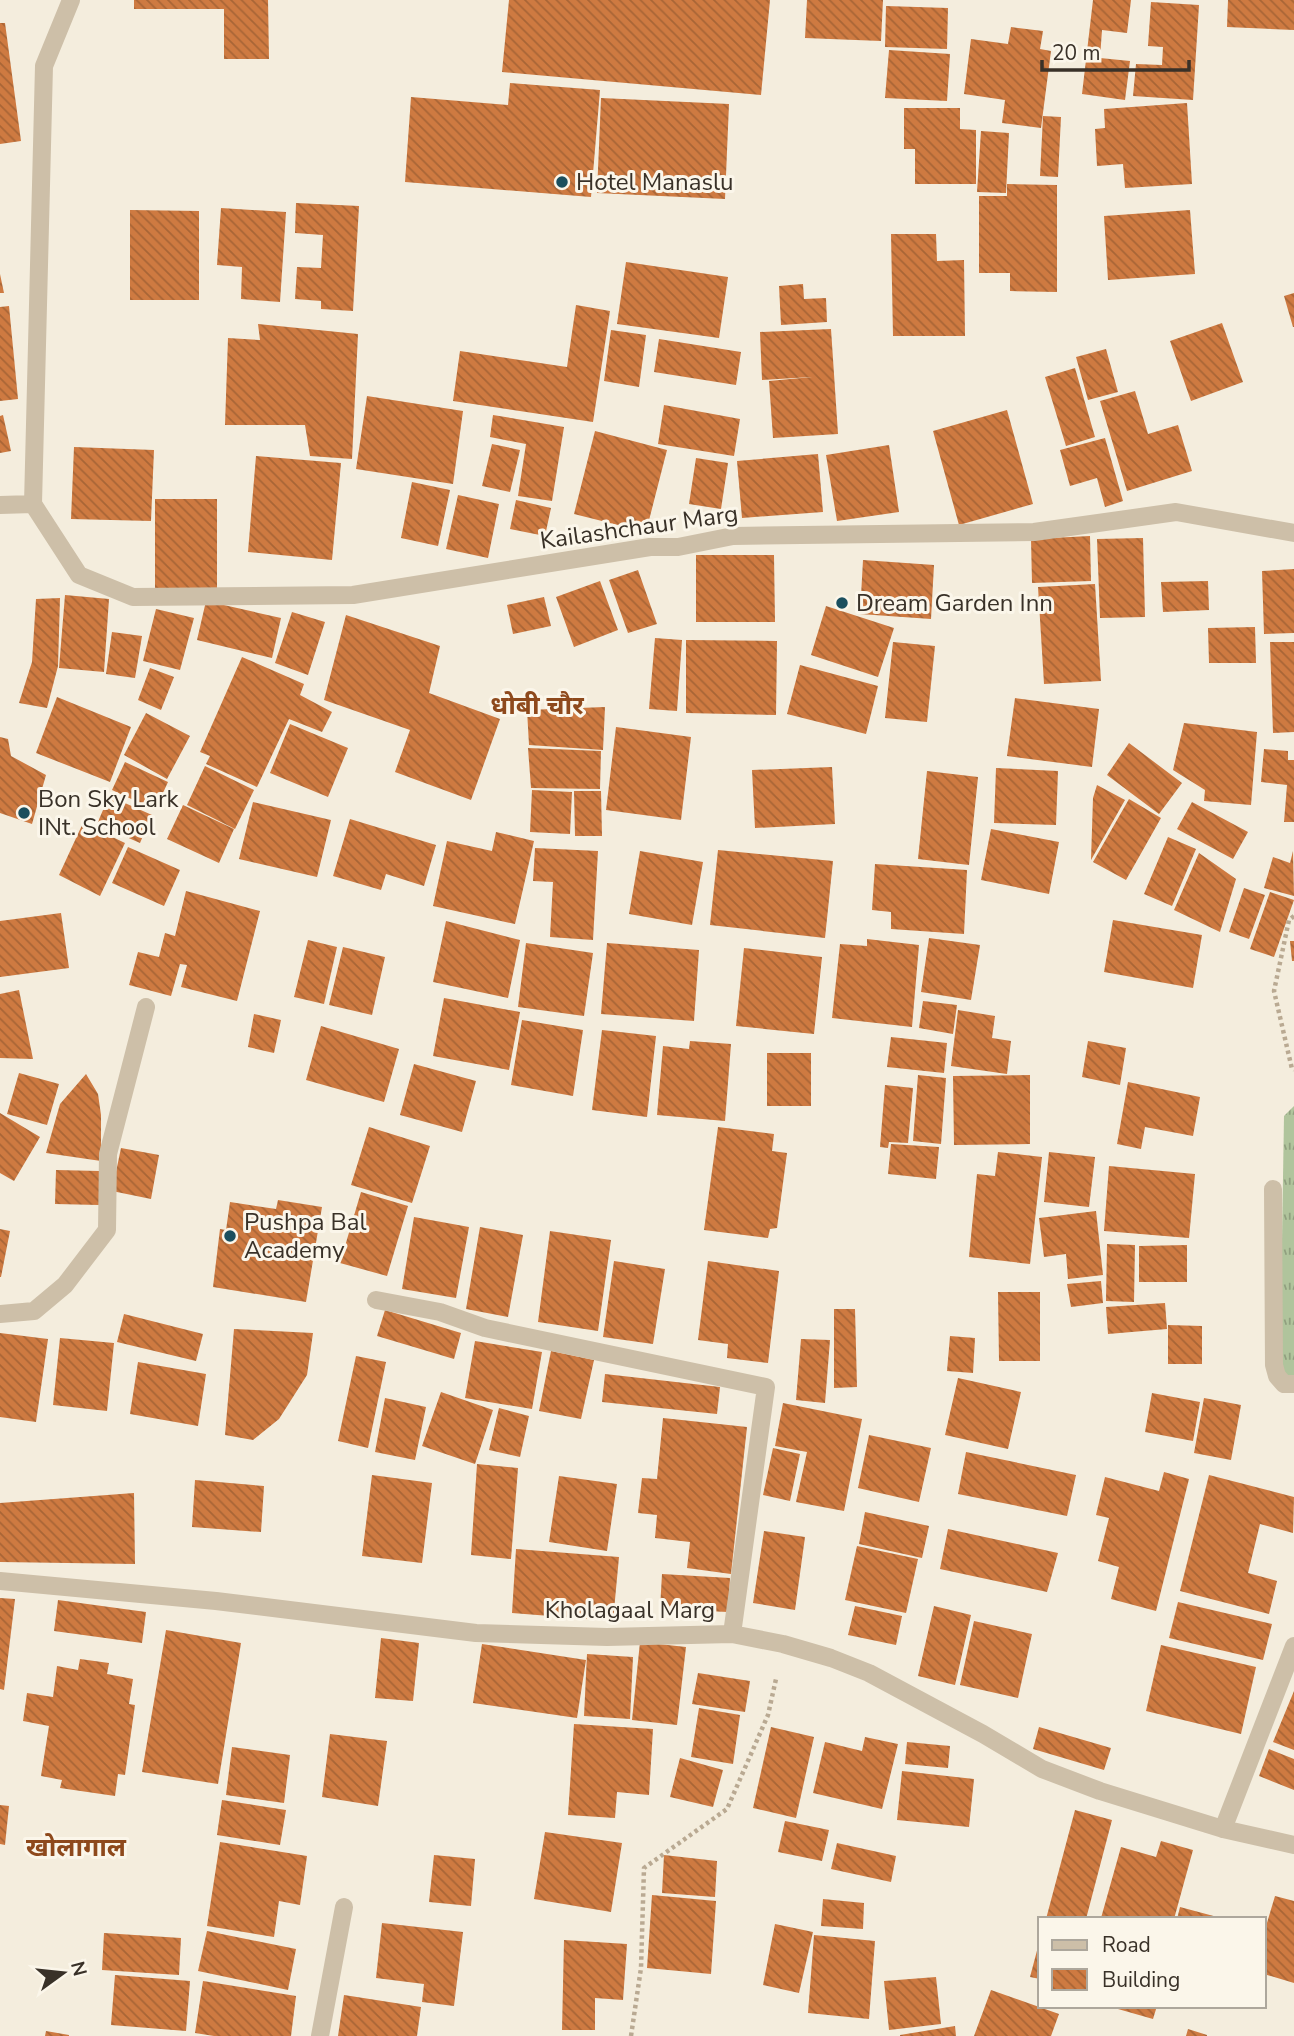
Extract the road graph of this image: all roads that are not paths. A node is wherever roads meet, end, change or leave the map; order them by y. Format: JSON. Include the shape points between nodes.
{"nodes":[{"id":1,"x":71,"y":0,"type":"edge"},
{"id":2,"x":33,"y":504,"type":"junction"},
{"id":3,"x":0,"y":505,"type":"edge"},
{"id":4,"x":1294,"y":533,"type":"edge"},
{"id":5,"x":146,"y":1007,"type":"dead end"},
{"id":6,"x":1273,"y":1189,"type":"dead end"},
{"id":7,"x":376,"y":1300,"type":"dead end"},
{"id":8,"x":0,"y":1314,"type":"edge"},
{"id":9,"x":1294,"y":1384,"type":"edge"},
{"id":10,"x":0,"y":1581,"type":"edge"},
{"id":11,"x":732,"y":1634,"type":"junction"},
{"id":12,"x":1294,"y":1646,"type":"edge"},
{"id":13,"x":1223,"y":1829,"type":"junction"},
{"id":14,"x":1294,"y":1845,"type":"edge"},
{"id":15,"x":344,"y":1907,"type":"dead end"},
{"id":16,"x":320,"y":2036,"type":"edge"}],
"edges":[{"from":1,"to":2,"type":"street","via":[[44,66]]},
{"from":2,"to":3,"type":"street"},
{"from":2,"to":4,"type":"street","name":"Kailashchaur Marg","via":[[79,575],[133,597],[353,595],[733,536],[1034,532],[1175,512]]},
{"from":5,"to":8,"type":"street","via":[[108,1154],[107,1230],[65,1285],[34,1311]]},
{"from":6,"to":9,"type":"street","via":[[1274,1365],[1284,1384]]},
{"from":7,"to":11,"type":"street","via":[[440,1312],[485,1328],[766,1387]]},
{"from":10,"to":11,"type":"street","name":"Kholagaal Marg","via":[[216,1601],[476,1633]]},
{"from":11,"to":13,"type":"street","name":"Kholagaal Marg","via":[[783,1644],[869,1673],[1042,1769]]},
{"from":12,"to":13,"type":"street"},
{"from":13,"to":14,"type":"street","name":"Kholagaal Marg"},
{"from":15,"to":16,"type":"street"}]}
